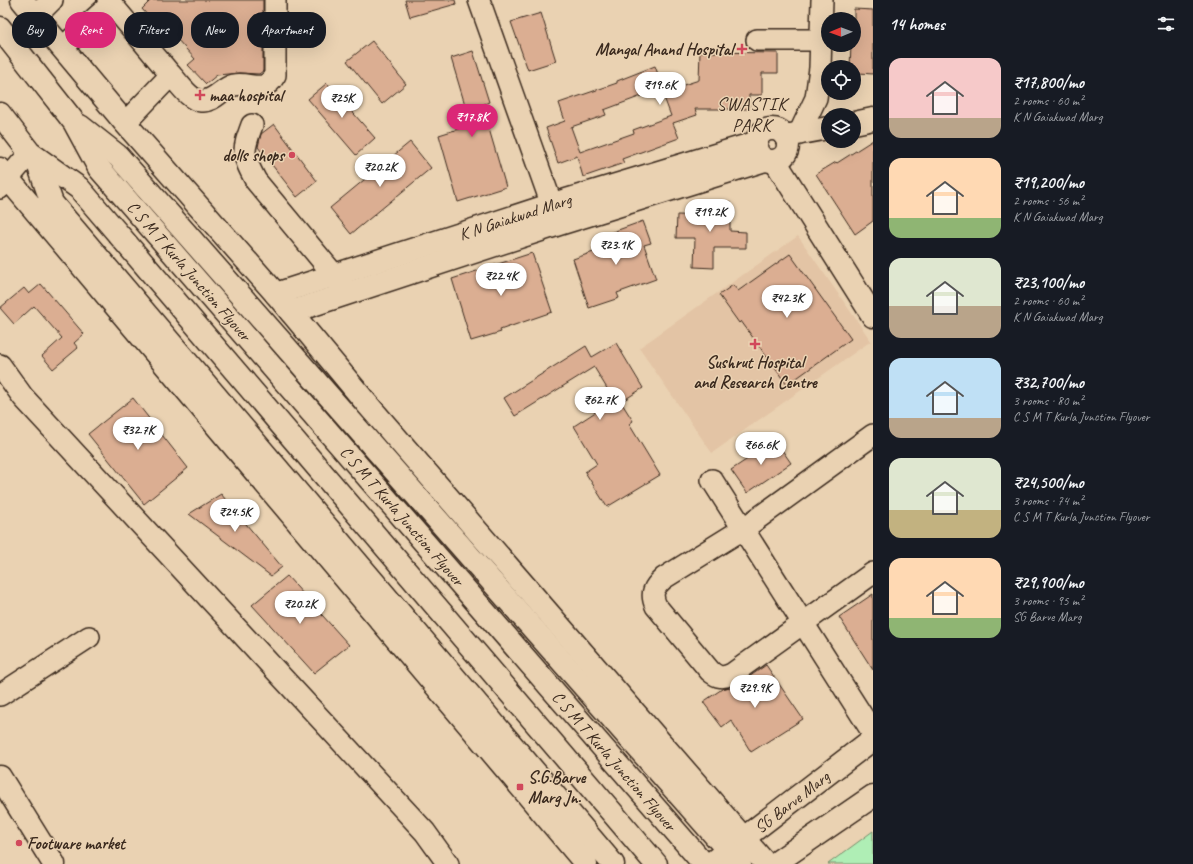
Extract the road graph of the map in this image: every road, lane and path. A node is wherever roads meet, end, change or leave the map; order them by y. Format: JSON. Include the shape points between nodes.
{"nodes":[{"id":1,"x":52,"y":0,"type":"edge"},
{"id":2,"x":276,"y":0,"type":"edge"},
{"id":3,"x":479,"y":0,"type":"edge"},
{"id":4,"x":822,"y":0,"type":"edge"},
{"id":5,"x":110,"y":2,"type":"edge"},
{"id":6,"x":29,"y":8,"type":"edge"},
{"id":7,"x":822,"y":12,"type":"edge"},
{"id":8,"x":0,"y":28,"type":"edge"},
{"id":9,"x":757,"y":40,"type":"dead end"},
{"id":10,"x":821,"y":40,"type":"joint"},
{"id":11,"x":63,"y":47,"type":"junction"},
{"id":12,"x":171,"y":75,"type":"junction"},
{"id":13,"x":0,"y":114,"type":"edge"},
{"id":14,"x":873,"y":119,"type":"edge"},
{"id":15,"x":74,"y":122,"type":"junction"},
{"id":16,"x":861,"y":122,"type":"edge"},
{"id":17,"x":125,"y":123,"type":"junction"},
{"id":18,"x":252,"y":125,"type":"dead end"},
{"id":19,"x":821,"y":131,"type":"edge"},
{"id":20,"x":777,"y":148,"type":"junction"},
{"id":21,"x":33,"y":155,"type":"junction"},
{"id":22,"x":3,"y":179,"type":"edge"},
{"id":23,"x":555,"y":215,"type":"junction"},
{"id":24,"x":825,"y":228,"type":"junction"},
{"id":25,"x":471,"y":231,"type":"junction"},
{"id":26,"x":476,"y":251,"type":"junction"},
{"id":27,"x":334,"y":275,"type":"junction"},
{"id":28,"x":873,"y":289,"type":"edge"},
{"id":29,"x":350,"y":293,"type":"junction"},
{"id":30,"x":276,"y":294,"type":"junction"},
{"id":31,"x":291,"y":312,"type":"junction"},
{"id":32,"x":873,"y":316,"type":"edge"},
{"id":33,"x":0,"y":366,"type":"edge"},
{"id":34,"x":873,"y":435,"type":"edge"},
{"id":35,"x":712,"y":480,"type":"dead end"},
{"id":36,"x":742,"y":529,"type":"junction"},
{"id":37,"x":873,"y":573,"type":"edge"},
{"id":38,"x":803,"y":623,"type":"junction"},
{"id":39,"x":89,"y":637,"type":"dead end"},
{"id":40,"x":0,"y":695,"type":"edge"},
{"id":41,"x":873,"y":733,"type":"edge"},
{"id":42,"x":873,"y":739,"type":"edge"},
{"id":43,"x":0,"y":777,"type":"edge"},
{"id":44,"x":873,"y":796,"type":"edge"},
{"id":45,"x":737,"y":851,"type":"edge"},
{"id":46,"x":54,"y":864,"type":"edge"},
{"id":47,"x":448,"y":864,"type":"edge"},
{"id":48,"x":586,"y":864,"type":"edge"},
{"id":49,"x":613,"y":864,"type":"edge"},
{"id":50,"x":656,"y":864,"type":"edge"},
{"id":51,"x":704,"y":864,"type":"edge"},
{"id":52,"x":710,"y":864,"type":"edge"},
{"id":53,"x":766,"y":864,"type":"edge"},
{"id":54,"x":774,"y":864,"type":"edge"}],
"edges":[{"from":1,"to":6,"type":"street"},
{"from":2,"to":12,"type":"street","via":[[275,75],[270,83],[261,87],[229,86],[210,100],[200,101],[192,98]]},
{"from":3,"to":23,"type":"street"},
{"from":4,"to":7,"type":"street"},
{"from":5,"to":11,"type":"street"},
{"from":5,"to":12,"type":"street"},
{"from":6,"to":11,"type":"main road"},
{"from":8,"to":15,"type":"main road"},
{"from":9,"to":10,"type":"street"},
{"from":10,"to":20,"type":"street","via":[[816,98]]},
{"from":11,"to":17,"type":"main road"},
{"from":12,"to":17,"type":"street"},
{"from":13,"to":21,"type":"main road"},
{"from":14,"to":16,"type":"main road"},
{"from":15,"to":45,"type":"main road","via":[[118,156]]},
{"from":15,"to":51,"type":"main road","name":"C S M T Kurla Junction Flyover","via":[[99,168]]},
{"from":17,"to":30,"type":"main road"},
{"from":18,"to":27,"type":"street","via":[[244,148],[256,181]]},
{"from":19,"to":20,"type":"main road","name":"K N Gaiakwad Marg"},
{"from":20,"to":23,"type":"main road","name":"K N Gaiakwad Marg"},
{"from":20,"to":24,"type":"main road"},
{"from":21,"to":22,"type":"street"},
{"from":21,"to":49,"type":"main road","via":[[52,203]]},
{"from":21,"to":50,"type":"main road","name":"C S M T Kurla Junction Flyover","via":[[79,188]]},
{"from":22,"to":48,"type":"main road"},
{"from":23,"to":25,"type":"main road","name":"K N Gaiakwad Marg"},
{"from":23,"to":26,"type":"main road","name":"K N Gaiakwad Marg"},
{"from":24,"to":28,"type":"main road"},
{"from":24,"to":32,"type":"main road"},
{"from":25,"to":26,"type":"main road"},
{"from":25,"to":27,"type":"main road","name":"K N Gaiakwad Marg"},
{"from":26,"to":29,"type":"main road","name":"K N Gaiakwad Marg"},
{"from":27,"to":29,"type":"street"},
{"from":27,"to":30,"type":"main road","name":"K N Gaiakwad Marg"},
{"from":29,"to":31,"type":"main road","name":"K N Gaiakwad Marg"},
{"from":30,"to":31,"type":"main road"},
{"from":31,"to":45,"type":"main road"},
{"from":33,"to":47,"type":"street","via":[[24,397],[425,832]]},
{"from":34,"to":36,"type":"street"},
{"from":35,"to":36,"type":"street"},
{"from":36,"to":38,"type":"street"},
{"from":36,"to":38,"type":"street","via":[[664,578],[653,592],[656,606],[710,671],[724,678]]},
{"from":37,"to":38,"type":"street"},
{"from":38,"to":41,"type":"street"},
{"from":39,"to":40,"type":"street"},
{"from":42,"to":45,"type":"main road","name":"SG Barve Marg"},
{"from":43,"to":46,"type":"main road"},
{"from":44,"to":54,"type":"main road"},
{"from":45,"to":52,"type":"main road","name":"SG Barve Marg"},
{"from":45,"to":53,"type":"main road"}]}
